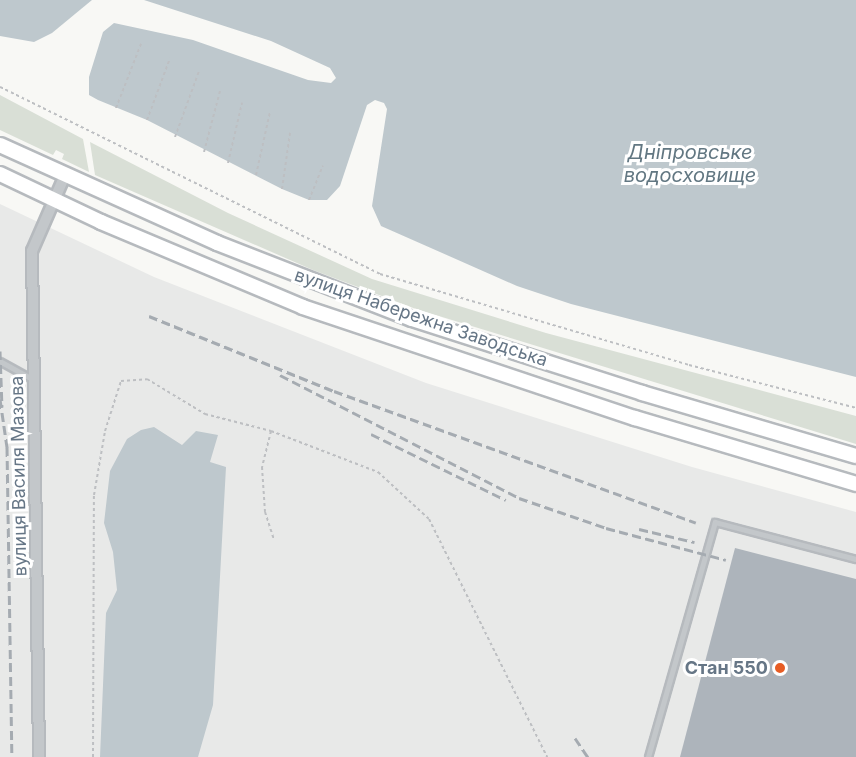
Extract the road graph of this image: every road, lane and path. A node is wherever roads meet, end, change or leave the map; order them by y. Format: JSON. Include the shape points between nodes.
{"nodes":[{"id":1,"x":141,"y":44,"type":"dead end"},
{"id":2,"x":170,"y":58,"type":"dead end"},
{"id":3,"x":199,"y":71,"type":"dead end"},
{"id":4,"x":0,"y":87,"type":"edge"},
{"id":5,"x":219,"y":91,"type":"dead end"},
{"id":6,"x":242,"y":103,"type":"dead end"},
{"id":7,"x":116,"y":108,"type":"dead end"},
{"id":8,"x":270,"y":112,"type":"dead end"},
{"id":9,"x":147,"y":120,"type":"dead end"},
{"id":10,"x":291,"y":133,"type":"dead end"},
{"id":11,"x":175,"y":137,"type":"dead end"},
{"id":12,"x":0,"y":145,"type":"edge"},
{"id":13,"x":204,"y":152,"type":"dead end"},
{"id":14,"x":228,"y":163,"type":"dead end"},
{"id":15,"x":323,"y":166,"type":"dead end"},
{"id":16,"x":0,"y":174,"type":"edge"},
{"id":17,"x":65,"y":175,"type":"junction"},
{"id":18,"x":256,"y":175,"type":"dead end"},
{"id":19,"x":282,"y":189,"type":"dead end"},
{"id":20,"x":53,"y":199,"type":"junction"},
{"id":21,"x":309,"y":200,"type":"dead end"},
{"id":22,"x":0,"y":361,"type":"edge"},
{"id":23,"x":34,"y":380,"type":"junction"},
{"id":24,"x":856,"y":408,"type":"edge"},
{"id":25,"x":271,"y":431,"type":"junction"},
{"id":26,"x":856,"y":456,"type":"edge"},
{"id":27,"x":856,"y":484,"type":"edge"},
{"id":28,"x":274,"y":540,"type":"dead end"},
{"id":29,"x":856,"y":559,"type":"edge"},
{"id":30,"x":39,"y":757,"type":"edge"},
{"id":31,"x":93,"y":757,"type":"edge"},
{"id":32,"x":547,"y":757,"type":"edge"},
{"id":33,"x":648,"y":757,"type":"edge"}],
"edges":[{"from":1,"to":7,"type":"path"},
{"from":2,"to":9,"type":"path"},
{"from":3,"to":11,"type":"path"},
{"from":4,"to":24,"type":"path","via":[[380,274],[689,365]]},
{"from":5,"to":13,"type":"path"},
{"from":6,"to":14,"type":"path"},
{"from":8,"to":18,"type":"path"},
{"from":10,"to":19,"type":"path"},
{"from":12,"to":17,"type":"main road","name":"вулиця Набережна Заводська"},
{"from":15,"to":21,"type":"path"},
{"from":16,"to":20,"type":"main road","name":"вулиця Набережна Заводська"},
{"from":17,"to":20,"type":"street","name":"вулиця Василя Мазова"},
{"from":17,"to":26,"type":"main road","name":"вулиця Набережна Заводська","via":[[217,243],[412,319]]},
{"from":20,"to":23,"type":"street","name":"вулиця Василя Мазова","via":[[32,250]]},
{"from":20,"to":27,"type":"main road","name":"вулиця Набережна Заводська","via":[[303,307],[403,343]]},
{"from":22,"to":23,"type":"lane"},
{"from":23,"to":30,"type":"street","name":"вулиця Василя Мазова"},
{"from":25,"to":28,"type":"path","via":[[262,467],[265,512]]},
{"from":25,"to":31,"type":"path","via":[[206,414],[147,379],[122,381],[105,431],[94,495]]},
{"from":25,"to":32,"type":"path","via":[[378,472],[429,519]]},
{"from":29,"to":33,"type":"lane","via":[[715,522]]}]}
